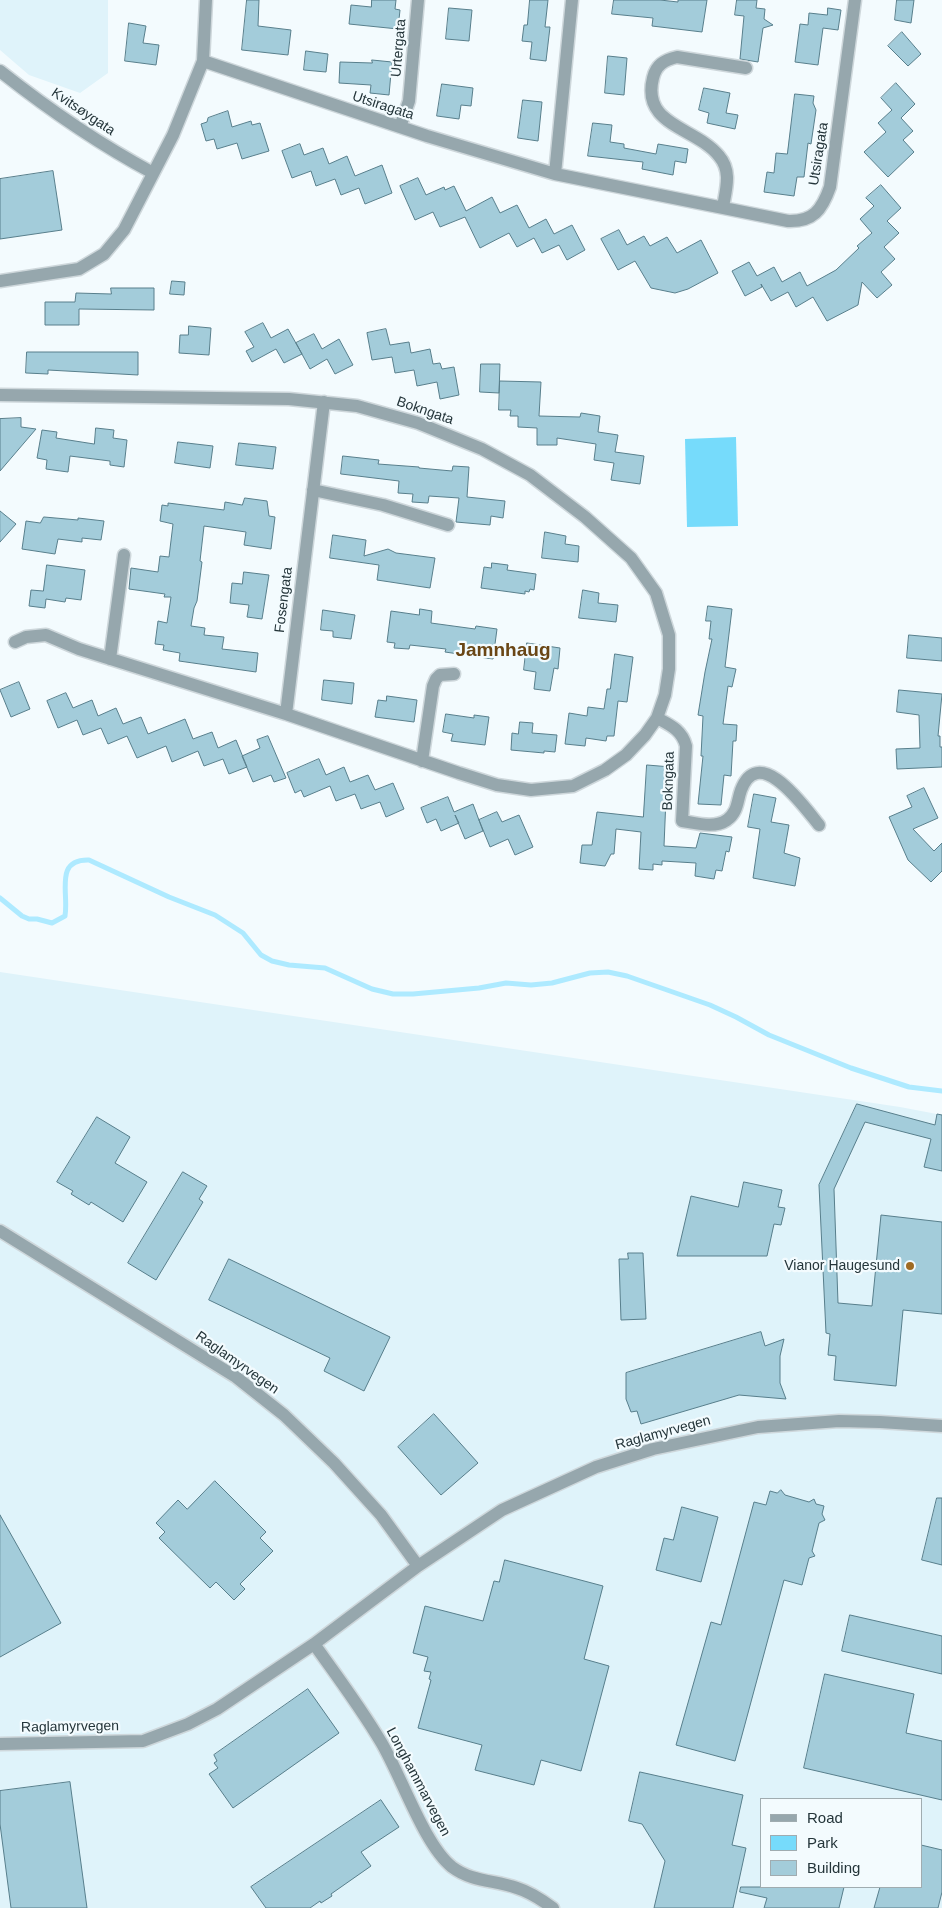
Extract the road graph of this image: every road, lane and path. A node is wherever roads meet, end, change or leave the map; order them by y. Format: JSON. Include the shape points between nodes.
{"nodes":[{"id":1,"x":206,"y":0,"type":"edge"},
{"id":2,"x":418,"y":0,"type":"edge"},
{"id":3,"x":572,"y":0,"type":"edge"},
{"id":4,"x":855,"y":0,"type":"edge"},
{"id":5,"x":203,"y":61,"type":"junction"},
{"id":6,"x":746,"y":68,"type":"dead end"},
{"id":7,"x":0,"y":71,"type":"edge"},
{"id":8,"x":400,"y":127,"type":"junction"},
{"id":9,"x":153,"y":174,"type":"junction"},
{"id":10,"x":554,"y":174,"type":"junction"},
{"id":11,"x":723,"y":207,"type":"junction"},
{"id":12,"x":0,"y":281,"type":"edge"},
{"id":13,"x":0,"y":395,"type":"edge"},
{"id":14,"x":324,"y":402,"type":"junction"},
{"id":15,"x":313,"y":490,"type":"junction"},
{"id":16,"x":448,"y":525,"type":"dead end"},
{"id":17,"x":124,"y":555,"type":"dead end"},
{"id":18,"x":15,"y":642,"type":"dead end"},
{"id":19,"x":110,"y":659,"type":"junction"},
{"id":20,"x":454,"y":674,"type":"dead end"},
{"id":21,"x":286,"y":714,"type":"junction"},
{"id":22,"x":657,"y":718,"type":"junction"},
{"id":23,"x":422,"y":760,"type":"junction"},
{"id":24,"x":819,"y":825,"type":"dead end"},
{"id":25,"x":0,"y":1231,"type":"edge"},
{"id":26,"x":942,"y":1426,"type":"edge"},
{"id":27,"x":418,"y":1566,"type":"junction"},
{"id":28,"x":314,"y":1644,"type":"junction"},
{"id":29,"x":0,"y":1744,"type":"edge"},
{"id":30,"x":553,"y":1908,"type":"edge"}],
"edges":[{"from":1,"to":5,"type":"street"},
{"from":2,"to":8,"type":"street","name":"Urtergata","via":[[409,101]]},
{"from":3,"to":10,"type":"street"},
{"from":4,"to":11,"type":"street","name":"Utsiragata","via":[[826,200],[811,216],[801,221]]},
{"from":5,"to":8,"type":"street","name":"Utsiragata"},
{"from":5,"to":9,"type":"street","via":[[173,135]]},
{"from":6,"to":11,"type":"street","via":[[668,59],[659,65],[651,86],[650,98],[654,108],[710,148],[725,166],[728,176]]},
{"from":7,"to":9,"type":"street","name":"Kvitsøygata","via":[[73,124]]},
{"from":8,"to":10,"type":"street","name":"Utsiragata"},
{"from":9,"to":12,"type":"street","via":[[124,230],[104,254],[79,269]]},
{"from":10,"to":11,"type":"street","name":"Utsiragata"},
{"from":13,"to":14,"type":"street","name":"Bokngata"},
{"from":14,"to":15,"type":"street","name":"Fosengata"},
{"from":14,"to":22,"type":"street","name":"Bokngata","via":[[358,406],[418,422],[482,449],[530,475],[631,558],[656,593],[670,635],[665,695]]},
{"from":15,"to":16,"type":"street","via":[[382,505]]},
{"from":15,"to":21,"type":"street","name":"Fosengata"},
{"from":17,"to":19,"type":"street"},
{"from":18,"to":19,"type":"street","name":"Bokngata","via":[[46,635]]},
{"from":19,"to":21,"type":"street","name":"Bokngata"},
{"from":20,"to":23,"type":"street","via":[[440,674],[433,686]]},
{"from":21,"to":23,"type":"street","name":"Bokngata"},
{"from":22,"to":23,"type":"street","name":"Bokngata","via":[[626,755],[573,786],[531,790],[497,785]]},
{"from":22,"to":24,"type":"street","name":"Bokngata","via":[[672,726],[684,738],[686,746],[682,821],[710,825],[726,821],[733,815],[746,782],[758,773],[765,773],[778,779]]},
{"from":25,"to":27,"type":"street","name":"Raglamyrvegen","via":[[194,1349],[257,1393],[334,1463],[381,1515]]},
{"from":26,"to":27,"type":"street","name":"Raglamyrvegen","via":[[880,1422],[802,1423],[758,1427],[654,1449],[596,1467],[502,1510]]},
{"from":27,"to":28,"type":"street","name":"Raglamyrvegen"},
{"from":28,"to":29,"type":"street","name":"Raglamyrvegen","via":[[217,1709],[143,1741]]},
{"from":28,"to":30,"type":"street","name":"Longhammarvegen","via":[[380,1741],[439,1853],[463,1874],[515,1887]]}]}
